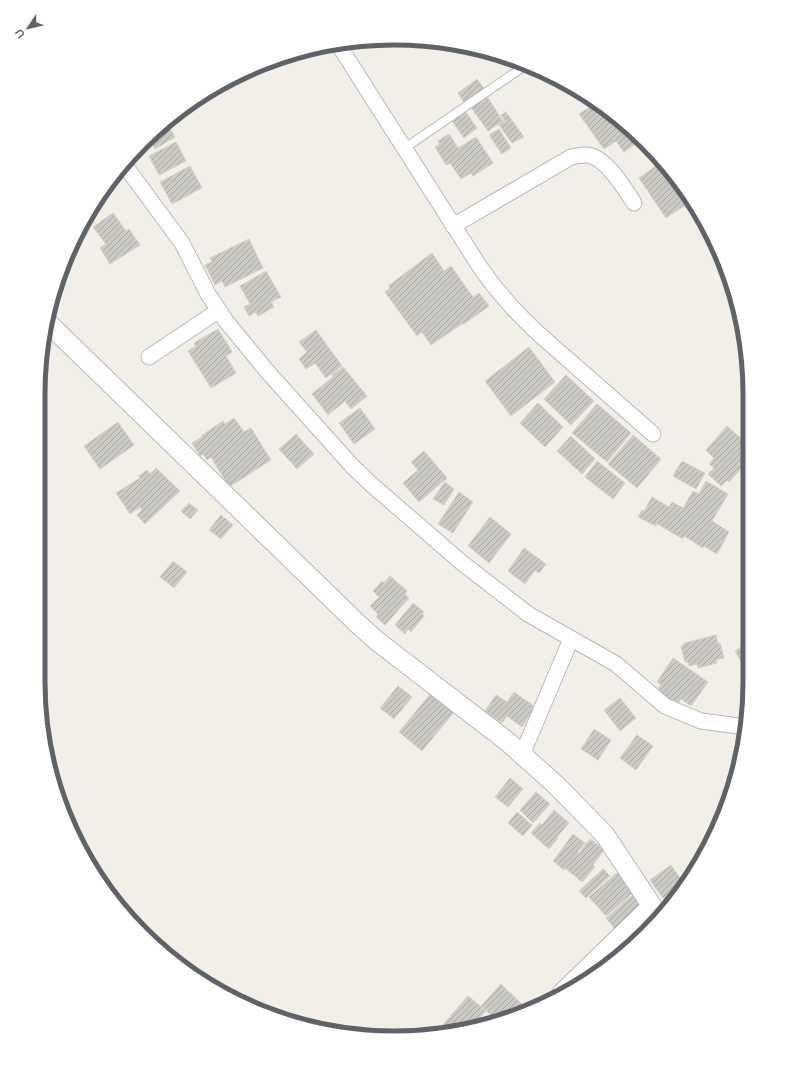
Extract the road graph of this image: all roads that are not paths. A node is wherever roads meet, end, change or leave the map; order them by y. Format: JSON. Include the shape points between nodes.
{"nodes":[{"id":1,"x":341,"y":49,"type":"edge"},
{"id":2,"x":520,"y":69,"type":"edge"},
{"id":3,"x":405,"y":148,"type":"junction"},
{"id":4,"x":128,"y":169,"type":"edge"},
{"id":5,"x":634,"y":203,"type":"dead end"},
{"id":6,"x":453,"y":226,"type":"junction"},
{"id":7,"x":218,"y":310,"type":"junction"},
{"id":8,"x":52,"y":327,"type":"edge"},
{"id":9,"x":148,"y":357,"type":"dead end"},
{"id":10,"x":653,"y":434,"type":"dead end"},
{"id":11,"x":571,"y":639,"type":"junction"},
{"id":12,"x":740,"y":726,"type":"edge"},
{"id":13,"x":522,"y":755,"type":"junction"},
{"id":14,"x":656,"y":912,"type":"edge"},
{"id":15,"x":580,"y":977,"type":"edge"}],
"edges":[{"from":1,"to":3,"type":"street"},
{"from":2,"to":3,"type":"lane"},
{"from":3,"to":6,"type":"street"},
{"from":4,"to":7,"type":"street","via":[[182,243]]},
{"from":5,"to":6,"type":"street","via":[[601,160],[588,154],[570,157]]},
{"from":6,"to":10,"type":"street","via":[[484,274],[525,321]]},
{"from":7,"to":9,"type":"street"},
{"from":7,"to":11,"type":"street","via":[[266,370],[372,485],[461,562],[528,614]]},
{"from":8,"to":13,"type":"street","via":[[358,624]]},
{"from":11,"to":12,"type":"street","via":[[616,664],[665,706],[701,721]]},
{"from":11,"to":13,"type":"street"},
{"from":13,"to":14,"type":"street","via":[[605,835]]},
{"from":14,"to":15,"type":"street"}]}
